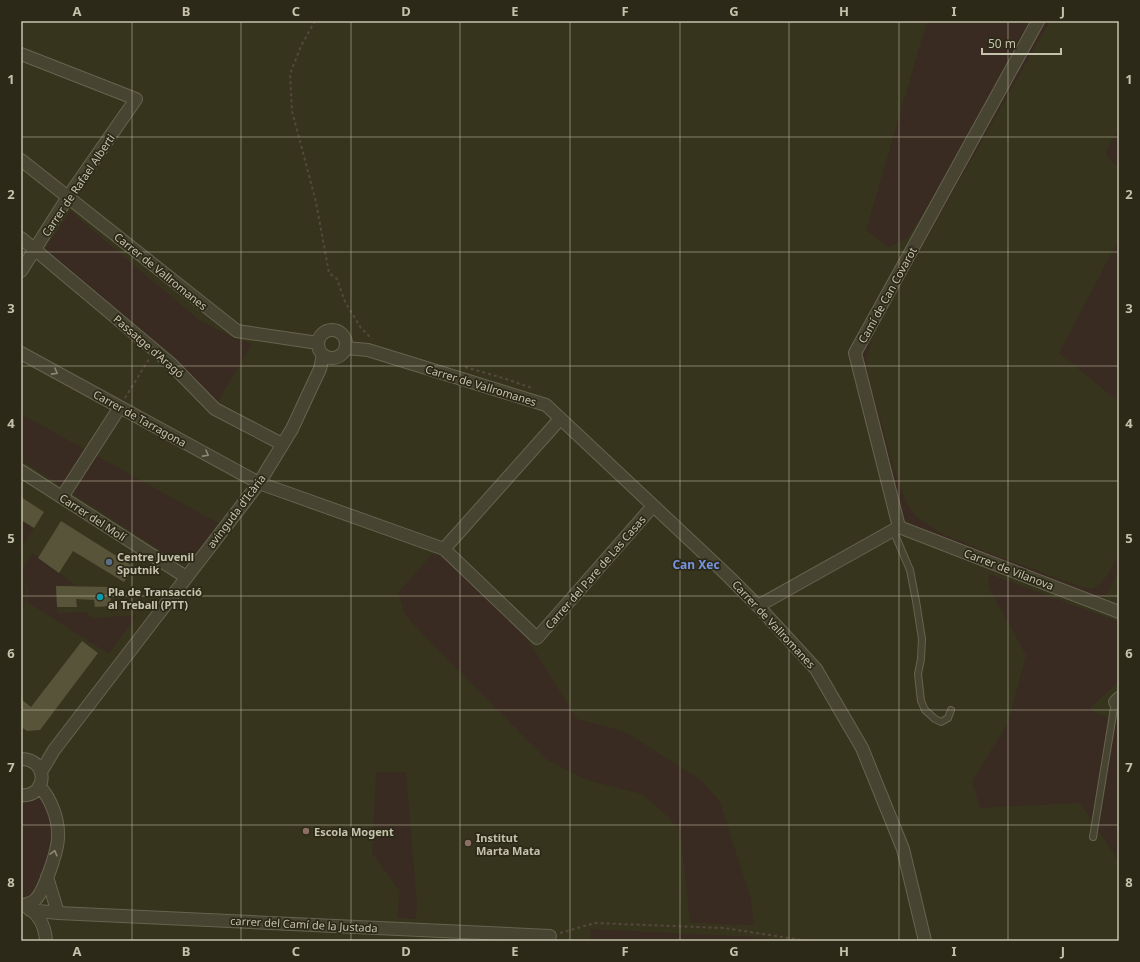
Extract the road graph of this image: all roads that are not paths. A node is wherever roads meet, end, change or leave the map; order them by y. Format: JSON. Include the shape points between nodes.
{"nodes":[{"id":1,"x":1038,"y":21,"type":"edge"},
{"id":2,"x":21,"y":54,"type":"edge"},
{"id":3,"x":21,"y":160,"type":"edge"},
{"id":4,"x":68,"y":198,"type":"junction"},
{"id":5,"x":21,"y":238,"type":"edge"},
{"id":6,"x":35,"y":249,"type":"junction"},
{"id":7,"x":21,"y":271,"type":"edge"},
{"id":8,"x":318,"y":343,"type":"junction"},
{"id":9,"x":346,"y":348,"type":"junction"},
{"id":10,"x":21,"y":353,"type":"edge"},
{"id":11,"x":323,"y":355,"type":"junction"},
{"id":12,"x":120,"y":407,"type":"junction"},
{"id":13,"x":560,"y":419,"type":"junction"},
{"id":14,"x":282,"y":444,"type":"junction"},
{"id":15,"x":21,"y":471,"type":"edge"},
{"id":16,"x":258,"y":483,"type":"junction"},
{"id":17,"x":62,"y":497,"type":"junction"},
{"id":18,"x":653,"y":506,"type":"junction"},
{"id":19,"x":896,"y":529,"type":"junction"},
{"id":20,"x":444,"y":549,"type":"junction"},
{"id":21,"x":186,"y":577,"type":"junction"},
{"id":22,"x":758,"y":606,"type":"junction"},
{"id":23,"x":1119,"y":612,"type":"edge"},
{"id":24,"x":1117,"y":700,"type":"edge"},
{"id":25,"x":951,"y":710,"type":"dead end"},
{"id":26,"x":54,"y":750,"type":"junction"},
{"id":27,"x":24,"y":759,"type":"edge"},
{"id":28,"x":41,"y":772,"type":"junction"},
{"id":29,"x":39,"y":786,"type":"junction"},
{"id":30,"x":21,"y":795,"type":"edge"},
{"id":31,"x":1093,"y":837,"type":"dead end"},
{"id":32,"x":47,"y":877,"type":"junction"},
{"id":33,"x":25,"y":907,"type":"edge"},
{"id":34,"x":58,"y":913,"type":"junction"},
{"id":35,"x":45,"y":933,"type":"edge"},
{"id":36,"x":550,"y":936,"type":"road end"},
{"id":37,"x":530,"y":938,"type":"edge"},
{"id":38,"x":925,"y":941,"type":"edge"}],
"edges":[{"from":1,"to":19,"type":"street","name":"Camí de Can Covarot","via":[[855,354]]},
{"from":2,"to":4,"type":"street","name":"Carrer de Rafael Alberti","via":[[136,99]]},
{"from":3,"to":4,"type":"street","name":"Carrer de Vallromanes"},
{"from":4,"to":6,"type":"street","name":"Carrer de Rafael Alberti"},
{"from":4,"to":8,"type":"street","name":"Carrer de Vallromanes","via":[[236,331]]},
{"from":5,"to":6,"type":"street","name":"Passatge d'Aragó"},
{"from":6,"to":7,"type":"street","name":"Carrer de Rafael Alberti"},
{"from":6,"to":14,"type":"street","name":"Passatge d'Aragó","via":[[155,349],[215,409]]},
{"from":8,"to":9,"type":"street","via":[[322,334],[335,330],[345,338]]},
{"from":8,"to":11,"type":"street"},
{"from":9,"to":11,"type":"street","via":[[337,358],[332,359]]},
{"from":9,"to":13,"type":"street","name":"Carrer de Vallromanes","via":[[368,350],[546,406]]},
{"from":10,"to":12,"type":"street","name":"Carrer de Tarragona","one_way":true},
{"from":11,"to":14,"type":"street","name":"avinguda d'Icària","via":[[320,369],[292,429]]},
{"from":12,"to":16,"type":"street","name":"Carrer de Tarragona","one_way":true},
{"from":12,"to":17,"type":"street"},
{"from":13,"to":18,"type":"street","name":"Carrer de Vallromanes"},
{"from":13,"to":20,"type":"street"},
{"from":14,"to":16,"type":"street","name":"avinguda d'Icària"},
{"from":15,"to":17,"type":"street","name":"Carrer del Molí"},
{"from":16,"to":20,"type":"street","name":"Carrer de Tarragona"},
{"from":16,"to":21,"type":"street","name":"avinguda d'Icària"},
{"from":17,"to":21,"type":"street","name":"Carrer del Molí"},
{"from":18,"to":20,"type":"street","name":"Carrer del Pare de Las Casas","via":[[537,638]]},
{"from":18,"to":22,"type":"street","name":"Carrer de Vallromanes"},
{"from":19,"to":22,"type":"street"},
{"from":19,"to":23,"type":"street","name":"Carrer de Vilanova"},
{"from":19,"to":25,"type":"lane","via":[[910,570],[922,639],[918,674],[921,701],[925,710],[941,722],[948,718]]},
{"from":21,"to":26,"type":"street","name":"avinguda d'Icària"},
{"from":22,"to":38,"type":"street","name":"Carrer de Vallromanes","via":[[816,669],[862,748],[903,849]]},
{"from":24,"to":31,"type":"lane"},
{"from":26,"to":27,"type":"street"},
{"from":26,"to":28,"type":"street","name":"avinguda d'Icària"},
{"from":27,"to":28,"type":"street","via":[[36,764]]},
{"from":28,"to":29,"type":"street"},
{"from":29,"to":30,"type":"street","via":[[32,793]]},
{"from":32,"to":29,"type":"street","one_way":true,"via":[[58,837],[51,804]]},
{"from":32,"to":33,"type":"street","via":[[36,900]]},
{"from":32,"to":34,"type":"street"},
{"from":33,"to":34,"type":"street","name":"carrer del Camí de la Justada"},
{"from":33,"to":35,"type":"street","via":[[37,916]]},
{"from":34,"to":35,"type":"street"},
{"from":34,"to":37,"type":"street","name":"carrer del Camí de la Justada"},
{"from":36,"to":37,"type":"street","name":"carrer del Camí de la Justada"}]}
